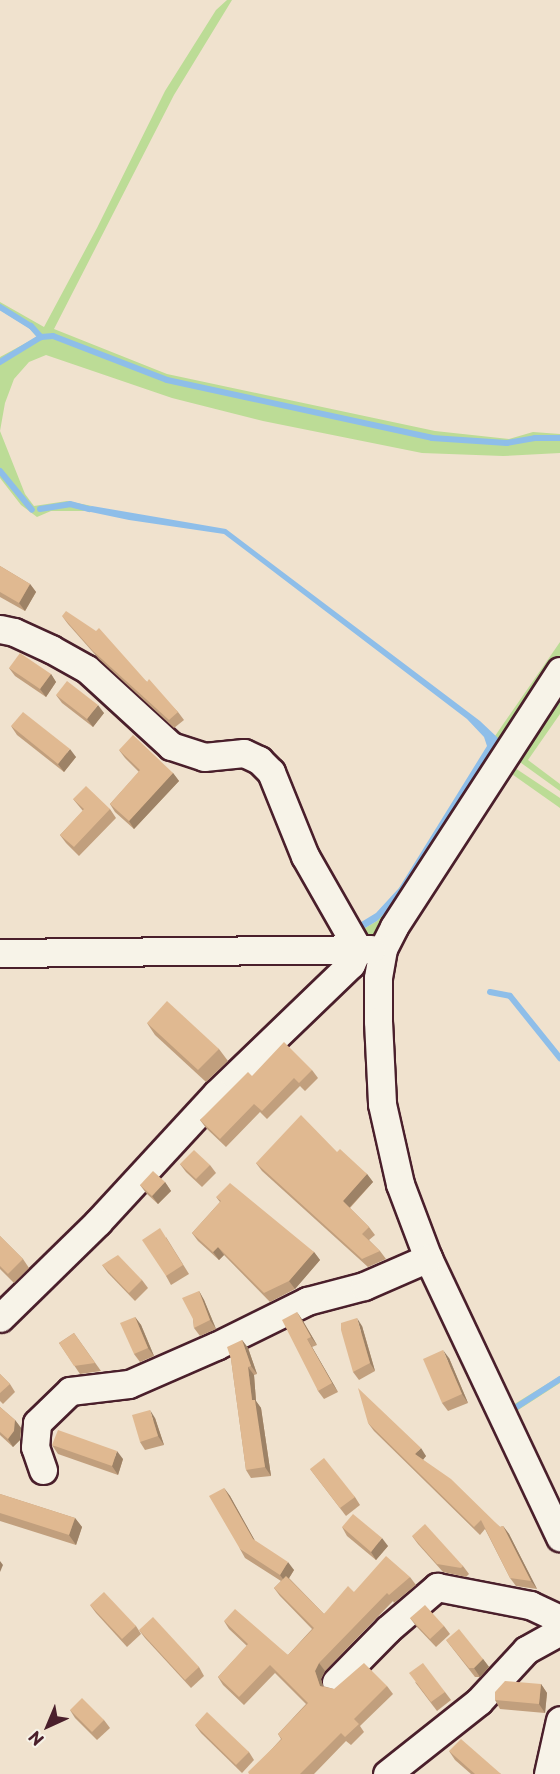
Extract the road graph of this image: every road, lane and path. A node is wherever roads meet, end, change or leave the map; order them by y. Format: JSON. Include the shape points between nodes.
{"nodes":[{"id":1,"x":5,"y":625,"type":"edge"},
{"id":2,"x":560,"y":671,"type":"edge"},
{"id":3,"x":370,"y":949,"type":"junction"},
{"id":4,"x":0,"y":953,"type":"edge"},
{"id":5,"x":428,"y":1258,"type":"junction"},
{"id":6,"x":0,"y":1318,"type":"edge"},
{"id":7,"x":43,"y":1470,"type":"dead end"},
{"id":8,"x":560,"y":1537,"type":"edge"},
{"id":9,"x":560,"y":1619,"type":"edge"},
{"id":10,"x":560,"y":1631,"type":"edge"},
{"id":11,"x":336,"y":1682,"type":"dead end"},
{"id":12,"x":560,"y":1720,"type":"edge"},
{"id":13,"x":387,"y":1774,"type":"edge"},
{"id":14,"x":549,"y":1774,"type":"edge"}],
"edges":[{"from":1,"to":3,"type":"street","via":[[87,669],[171,746],[204,757],[244,753],[259,760],[271,772],[305,856]]},
{"from":2,"to":3,"type":"street","via":[[412,898]]},
{"from":3,"to":4,"type":"street"},
{"from":3,"to":5,"type":"street","via":[[378,978],[382,1104],[400,1184]]},
{"from":3,"to":6,"type":"street","via":[[216,1094],[98,1222]]},
{"from":5,"to":7,"type":"street","via":[[364,1286],[307,1301],[129,1384],[70,1391],[37,1423],[35,1447]]},
{"from":5,"to":8,"type":"street"},
{"from":9,"to":11,"type":"street","via":[[530,1605],[437,1587]]},
{"from":10,"to":13,"type":"street","via":[[526,1650],[478,1701]]},
{"from":12,"to":14,"type":"street"}]}
